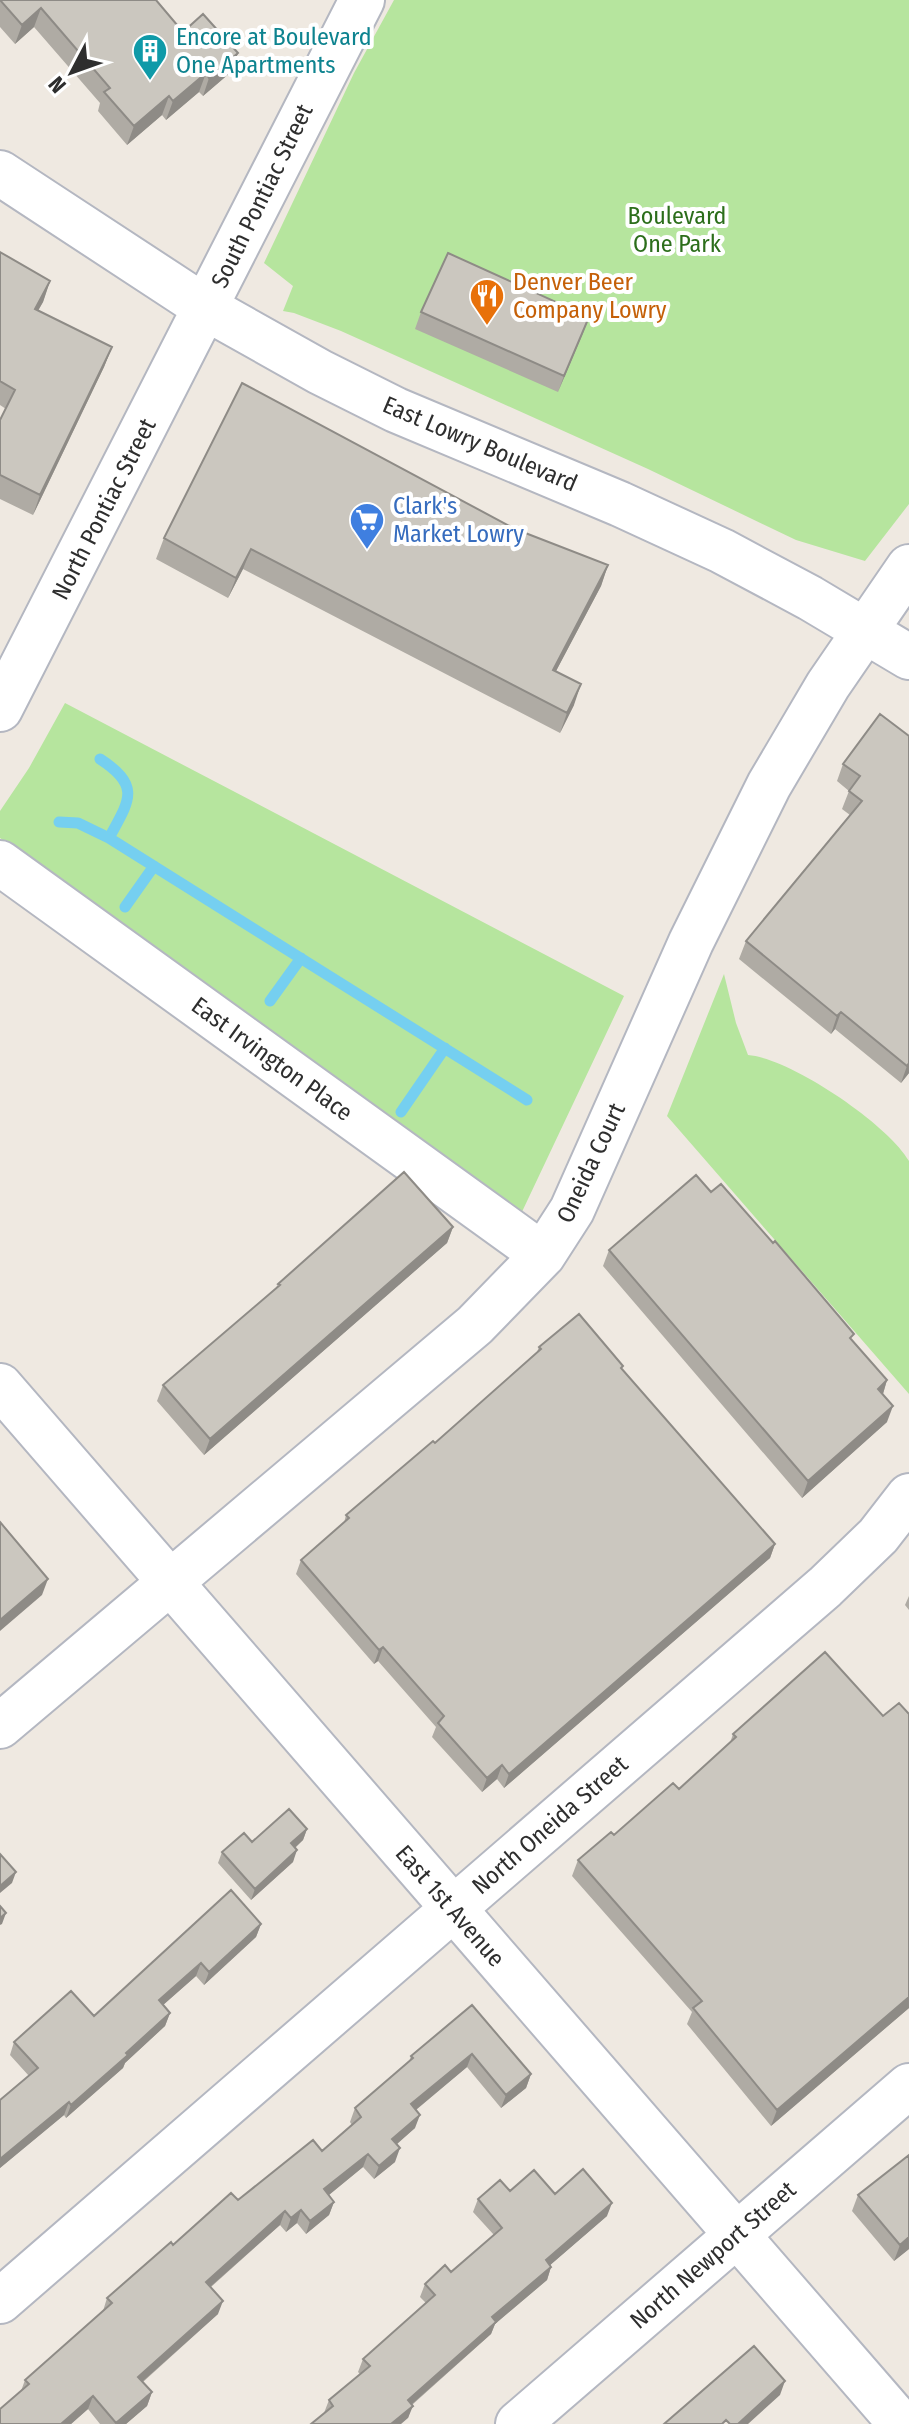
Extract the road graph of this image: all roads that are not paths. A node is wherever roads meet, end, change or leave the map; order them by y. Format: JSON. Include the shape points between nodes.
{"nodes":[{"id":1,"x":362,"y":0,"type":"edge"},
{"id":2,"x":0,"y":147,"type":"edge"},
{"id":3,"x":0,"y":173,"type":"edge"},
{"id":4,"x":62,"y":211,"type":"junction"},
{"id":5,"x":206,"y":308,"type":"junction"},
{"id":6,"x":909,"y":567,"type":"edge"},
{"id":7,"x":864,"y":630,"type":"junction"},
{"id":8,"x":909,"y":657,"type":"edge"},
{"id":9,"x":0,"y":709,"type":"edge"},
{"id":10,"x":0,"y":863,"type":"edge"},
{"id":11,"x":543,"y":1255,"type":"junction"},
{"id":12,"x":0,"y":1386,"type":"edge"},
{"id":13,"x":909,"y":1496,"type":"edge"},
{"id":14,"x":172,"y":1583,"type":"junction"},
{"id":15,"x":0,"y":1726,"type":"edge"},
{"id":16,"x":453,"y":1908,"type":"junction"},
{"id":17,"x":909,"y":2086,"type":"edge"},
{"id":18,"x":736,"y":2235,"type":"junction"},
{"id":19,"x":0,"y":2301,"type":"edge"},
{"id":20,"x":518,"y":2424,"type":"edge"},
{"id":21,"x":901,"y":2424,"type":"edge"}],
"edges":[{"from":1,"to":5,"type":"street","name":"South Pontiac Street"},
{"from":2,"to":4,"type":"street","name":"East Lowry Boulevard"},
{"from":3,"to":4,"type":"street","name":"East Lowry Boulevard"},
{"from":4,"to":5,"type":"street","name":"East Lowry Boulevard"},
{"from":5,"to":7,"type":"street","name":"East Lowry Boulevard","via":[[396,410],[744,562]]},
{"from":5,"to":9,"type":"street","name":"North Pontiac Street"},
{"from":6,"to":7,"type":"street","name":"Oneida Court"},
{"from":7,"to":8,"type":"street","name":"East Lowry Boulevard"},
{"from":7,"to":11,"type":"street","name":"Oneida Court","via":[[769,785],[686,953],[578,1198]]},
{"from":10,"to":11,"type":"street","name":"East Irvington Place"},
{"from":11,"to":14,"type":"street","name":"Oneida Court","via":[[475,1325]]},
{"from":12,"to":14,"type":"street","name":"East 1st Avenue"},
{"from":13,"to":16,"type":"street","name":"North Oneida Street","via":[[835,1578]]},
{"from":14,"to":15,"type":"street","name":"Oneida Court"},
{"from":14,"to":16,"type":"street","name":"East 1st Avenue"},
{"from":16,"to":18,"type":"street","name":"East 1st Avenue"},
{"from":16,"to":19,"type":"street","name":"North Oneida Street"},
{"from":17,"to":18,"type":"street","name":"North Newport Street"},
{"from":18,"to":20,"type":"street","name":"North Newport Street"},
{"from":18,"to":21,"type":"street","name":"East 1st Avenue"}]}
